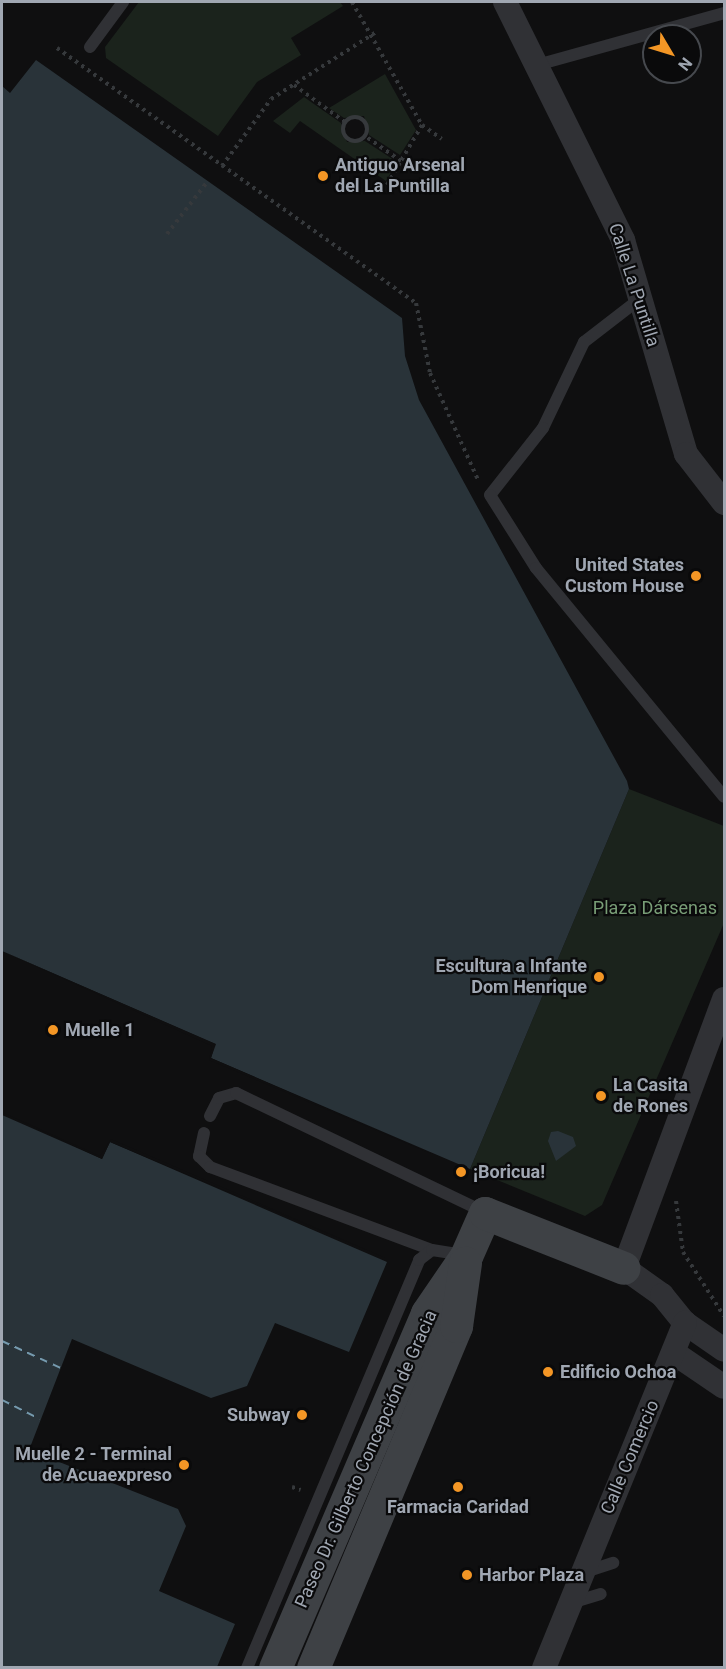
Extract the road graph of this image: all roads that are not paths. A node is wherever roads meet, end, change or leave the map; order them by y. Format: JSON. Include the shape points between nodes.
{"nodes":[{"id":1,"x":123,"y":2,"type":"edge"},
{"id":2,"x":505,"y":2,"type":"edge"},
{"id":3,"x":724,"y":13,"type":"edge"},
{"id":4,"x":90,"y":47,"type":"dead end"},
{"id":5,"x":537,"y":65,"type":"junction"},
{"id":6,"x":641,"y":298,"type":"junction"},
{"id":7,"x":724,"y":503,"type":"edge"},
{"id":8,"x":724,"y":797,"type":"edge"},
{"id":9,"x":724,"y":999,"type":"edge"},
{"id":10,"x":210,"y":1116,"type":"dead end"},
{"id":11,"x":204,"y":1132,"type":"dead end"},
{"id":12,"x":485,"y":1213,"type":"junction"},
{"id":13,"x":432,"y":1250,"type":"junction"},
{"id":14,"x":466,"y":1256,"type":"junction"},
{"id":15,"x":624,"y":1268,"type":"junction"},
{"id":16,"x":685,"y":1323,"type":"junction"},
{"id":17,"x":724,"y":1350,"type":"edge"},
{"id":18,"x":674,"y":1353,"type":"junction"},
{"id":19,"x":724,"y":1387,"type":"edge"},
{"id":20,"x":342,"y":1513,"type":"junction"},
{"id":21,"x":374,"y":1524,"type":"junction"},
{"id":22,"x":613,"y":1563,"type":"dead end"},
{"id":23,"x":582,"y":1573,"type":"junction"},
{"id":24,"x":601,"y":1594,"type":"dead end"},
{"id":25,"x":570,"y":1603,"type":"junction"},
{"id":26,"x":247,"y":1668,"type":"edge"},
{"id":27,"x":275,"y":1668,"type":"edge"},
{"id":28,"x":314,"y":1668,"type":"edge"},
{"id":29,"x":544,"y":1668,"type":"edge"}],
"edges":[{"from":1,"to":4,"type":"lane"},
{"from":2,"to":5,"type":"street","name":"Calle La Puntilla"},
{"from":3,"to":5,"type":"lane"},
{"from":5,"to":6,"type":"street","name":"Calle La Puntilla","via":[[623,240]]},
{"from":6,"to":7,"type":"street","name":"Calle La Puntilla","via":[[686,454]]},
{"from":6,"to":8,"type":"lane","via":[[584,342],[543,428],[490,495],[536,568]]},
{"from":9,"to":15,"type":"street"},
{"from":10,"to":12,"type":"lane","via":[[219,1098],[236,1093]]},
{"from":11,"to":13,"type":"lane","via":[[199,1156],[210,1167]]},
{"from":12,"to":14,"type":"main road","name":"Paseo Dr. Gilberto Concepción de Gracia"},
{"from":12,"to":15,"type":"main road"},
{"from":13,"to":14,"type":"lane"},
{"from":13,"to":26,"type":"lane","via":[[419,1260]]},
{"from":14,"to":20,"type":"main road","name":"Paseo Dr. Gilberto Concepción de Gracia","via":[[427,1314]]},
{"from":14,"to":21,"type":"main road","name":"Paseo Dr. Gilberto Concepción de Gracia","via":[[456,1326]]},
{"from":15,"to":16,"type":"street","via":[[662,1295]]},
{"from":16,"to":17,"type":"street"},
{"from":16,"to":18,"type":"street","name":"Calle Comercio"},
{"from":18,"to":19,"type":"street"},
{"from":18,"to":23,"type":"street","name":"Calle Comercio"},
{"from":20,"to":21,"type":"main road"},
{"from":20,"to":27,"type":"main road","name":"Paseo Dr. Gilberto Concepción de Gracia"},
{"from":21,"to":28,"type":"main road","name":"Paseo Dr. Gilberto Concepción de Gracia"},
{"from":22,"to":23,"type":"lane"},
{"from":23,"to":25,"type":"street","name":"Calle Comercio"},
{"from":24,"to":25,"type":"lane"},
{"from":25,"to":29,"type":"street","name":"Calle Comercio"}]}
